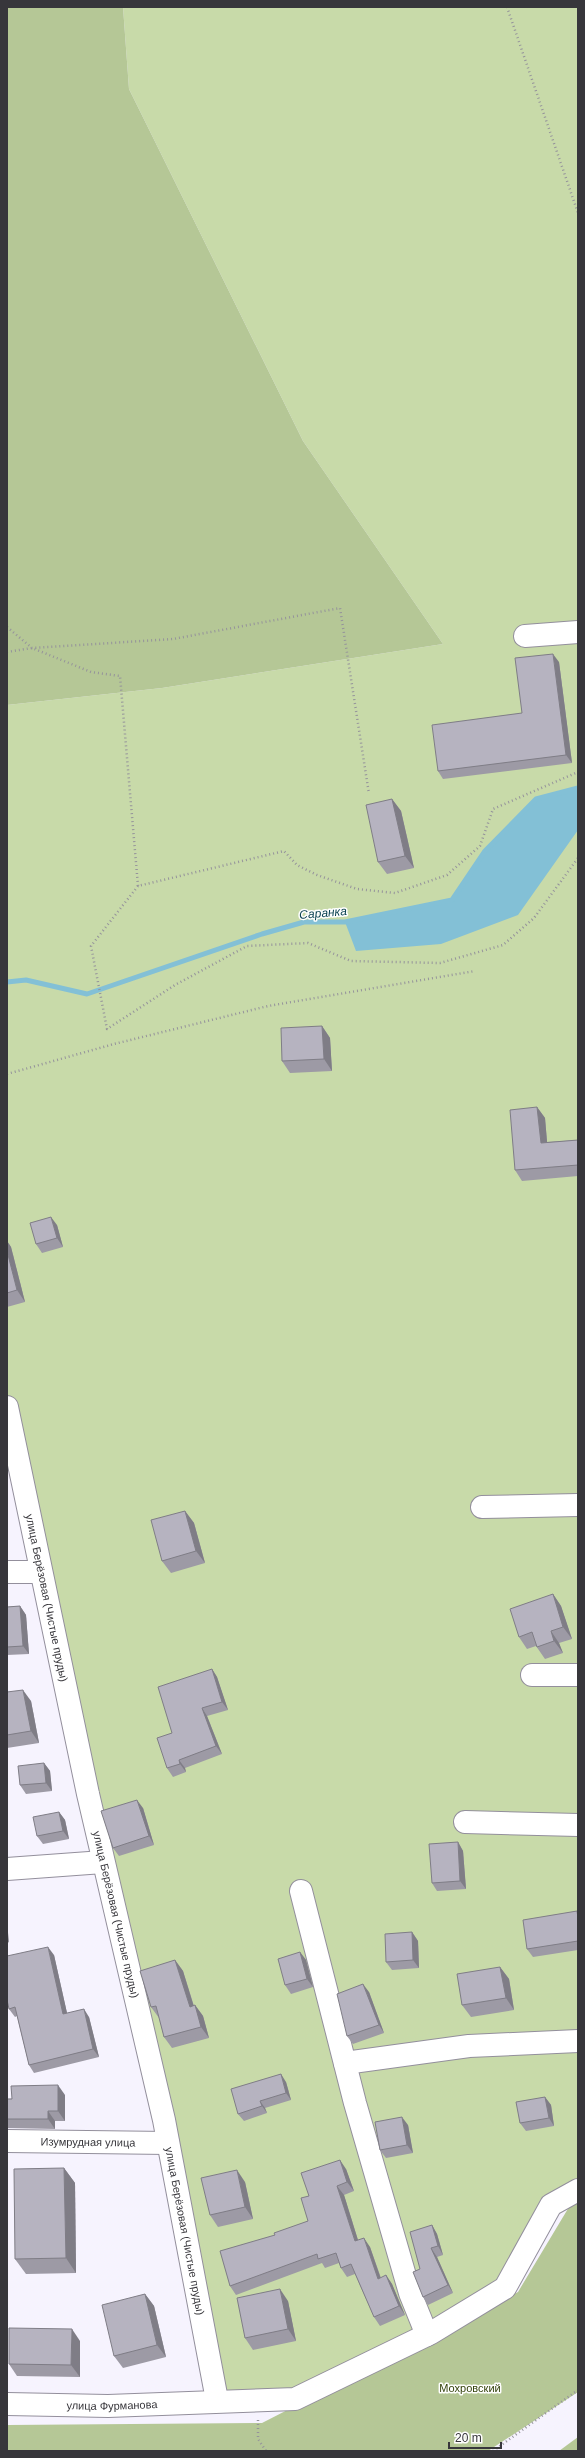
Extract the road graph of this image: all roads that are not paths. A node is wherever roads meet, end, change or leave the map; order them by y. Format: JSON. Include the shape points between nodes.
{"nodes":[{"id":1,"x":578,"y":632,"type":"edge"},
{"id":2,"x":525,"y":636,"type":"dead end"},
{"id":3,"x":7,"y":1407,"type":"edge"},
{"id":4,"x":9,"y":1430,"type":"edge"},
{"id":5,"x":578,"y":1505,"type":"edge"},
{"id":6,"x":482,"y":1507,"type":"dead end"},
{"id":7,"x":7,"y":1572,"type":"edge"},
{"id":8,"x":40,"y":1572,"type":"junction"},
{"id":9,"x":578,"y":1674,"type":"edge"},
{"id":10,"x":532,"y":1675,"type":"dead end"},
{"id":11,"x":465,"y":1822,"type":"dead end"},
{"id":12,"x":578,"y":1825,"type":"edge"},
{"id":13,"x":104,"y":1862,"type":"junction"},
{"id":14,"x":7,"y":1869,"type":"edge"},
{"id":15,"x":301,"y":1891,"type":"dead end"},
{"id":16,"x":578,"y":2041,"type":"edge"},
{"id":17,"x":345,"y":2063,"type":"junction"},
{"id":18,"x":7,"y":2141,"type":"edge"},
{"id":19,"x":168,"y":2143,"type":"junction"},
{"id":20,"x":578,"y":2190,"type":"edge"},
{"id":21,"x":427,"y":2335,"type":"junction"},
{"id":22,"x":217,"y":2400,"type":"junction"},
{"id":23,"x":7,"y":2404,"type":"edge"}],
"edges":[{"from":1,"to":2,"type":"street"},
{"from":3,"to":4,"type":"street","name":"улица Берёзовая (Чистые пруды)"},
{"from":4,"to":8,"type":"street","name":"улица Берёзовая (Чистые пруды)"},
{"from":5,"to":6,"type":"street"},
{"from":7,"to":8,"type":"street"},
{"from":8,"to":13,"type":"street","name":"улица Берёзовая (Чистые пруды)"},
{"from":9,"to":10,"type":"street"},
{"from":11,"to":12,"type":"street"},
{"from":13,"to":14,"type":"street"},
{"from":13,"to":19,"type":"street","name":"улица Берёзовая (Чистые пруды)"},
{"from":15,"to":17,"type":"street"},
{"from":16,"to":17,"type":"street","via":[[469,2046]]},
{"from":17,"to":21,"type":"street","via":[[410,2293]]},
{"from":18,"to":19,"type":"street","name":"Изумрудная улица"},
{"from":19,"to":22,"type":"street","name":"улица Берёзовая (Чистые пруды)"},
{"from":20,"to":21,"type":"street","name":"улица Фурманова","via":[[551,2205],[505,2288]]},
{"from":21,"to":22,"type":"street","name":"улица Фурманова","via":[[296,2399]]},
{"from":22,"to":23,"type":"street","name":"улица Фурманова","via":[[108,2406]]}]}
